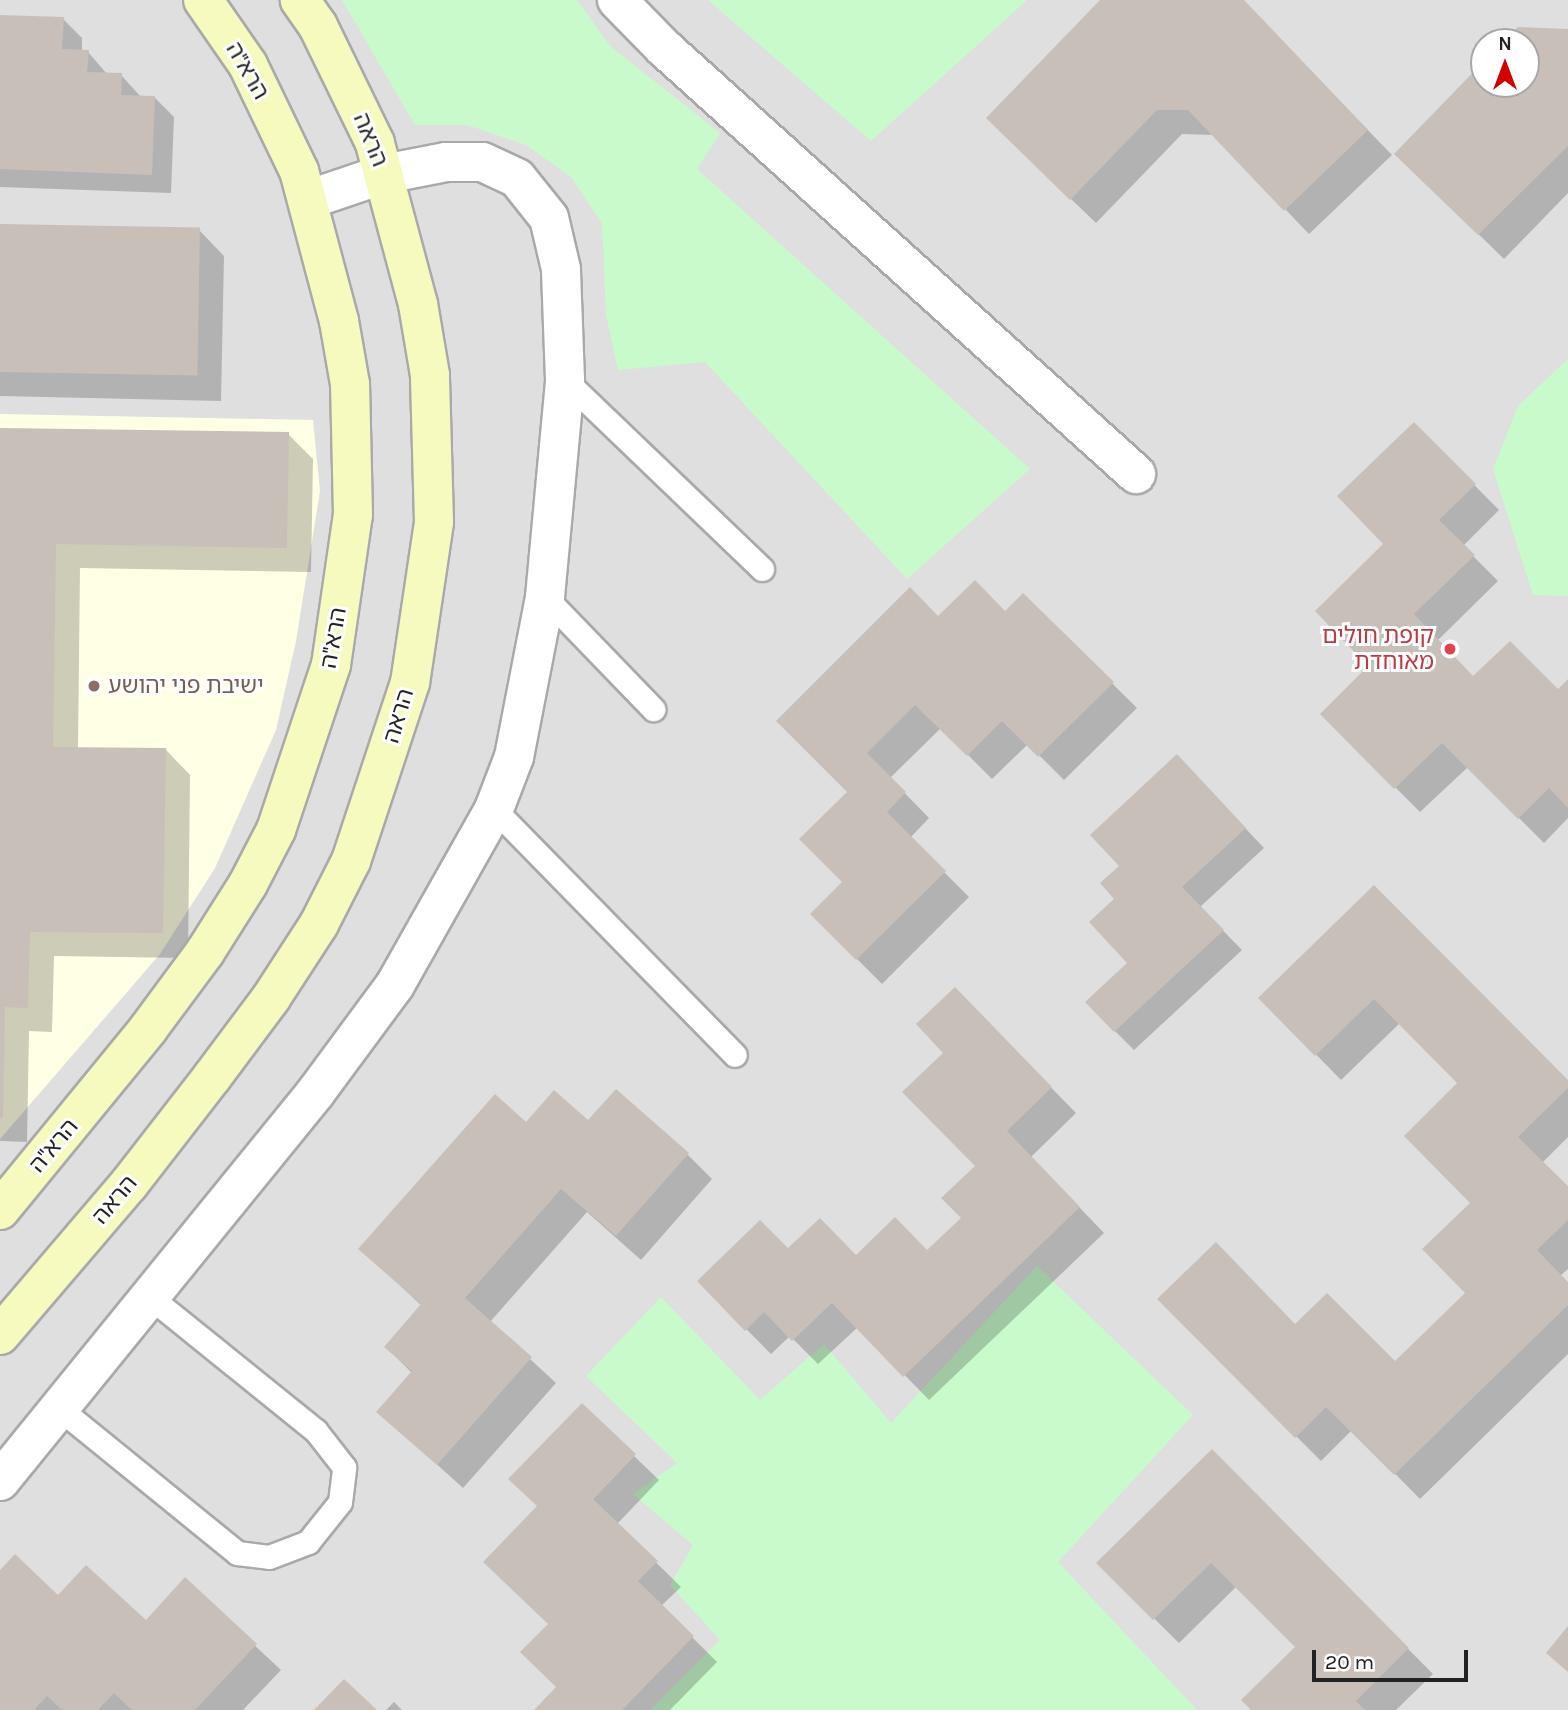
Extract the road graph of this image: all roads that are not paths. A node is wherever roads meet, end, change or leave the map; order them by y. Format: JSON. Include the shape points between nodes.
{"nodes":[{"id":1,"x":203,"y":0,"type":"edge"},
{"id":2,"x":300,"y":0,"type":"edge"},
{"id":3,"x":617,"y":0,"type":"edge"},
{"id":4,"x":384,"y":174,"type":"junction"},
{"id":5,"x":307,"y":201,"type":"junction"},
{"id":6,"x":565,"y":380,"type":"junction"},
{"id":7,"x":1136,"y":474,"type":"dead end"},
{"id":8,"x":762,"y":569,"type":"dead end"},
{"id":9,"x":545,"y":597,"type":"junction"},
{"id":10,"x":653,"y":709,"type":"dead end"},
{"id":11,"x":494,"y":809,"type":"junction"},
{"id":12,"x":735,"y":1055,"type":"dead end"},
{"id":13,"x":0,"y":1210,"type":"edge"},
{"id":14,"x":151,"y":1298,"type":"junction"},
{"id":15,"x":0,"y":1335,"type":"edge"},
{"id":16,"x":60,"y":1409,"type":"junction"},
{"id":17,"x":0,"y":1481,"type":"edge"}],
"edges":[{"from":1,"to":5,"type":"street","name":"הרא''ה","via":[[248,65],[299,171]]},
{"from":2,"to":4,"type":"street","name":"הראה","via":[[318,26],[375,142]]},
{"from":3,"to":7,"type":"street","via":[[674,57]]},
{"from":4,"to":5,"type":"street"},
{"from":4,"to":6,"type":"street","via":[[446,162],[482,162],[517,178],[549,218],[561,269]]},
{"from":4,"to":15,"type":"street","name":"הראה","via":[[418,304],[430,375],[434,522],[410,683],[378,782],[351,861],[319,924],[271,998],[129,1184]]},
{"from":5,"to":13,"type":"street","name":"הרא''ה","via":[[339,321],[350,384],[353,516],[331,665],[276,830],[248,884],[205,953],[148,1029]]},
{"from":6,"to":8,"type":"lane"},
{"from":6,"to":9,"type":"street"},
{"from":9,"to":10,"type":"lane"},
{"from":9,"to":11,"type":"street","via":[[514,757]]},
{"from":11,"to":12,"type":"lane"},
{"from":11,"to":14,"type":"street","via":[[395,985]]},
{"from":14,"to":16,"type":"street"},
{"from":14,"to":16,"type":"lane","via":[[316,1431],[344,1466],[340,1502],[308,1542],[269,1557],[237,1553]]},
{"from":16,"to":17,"type":"street"}]}
